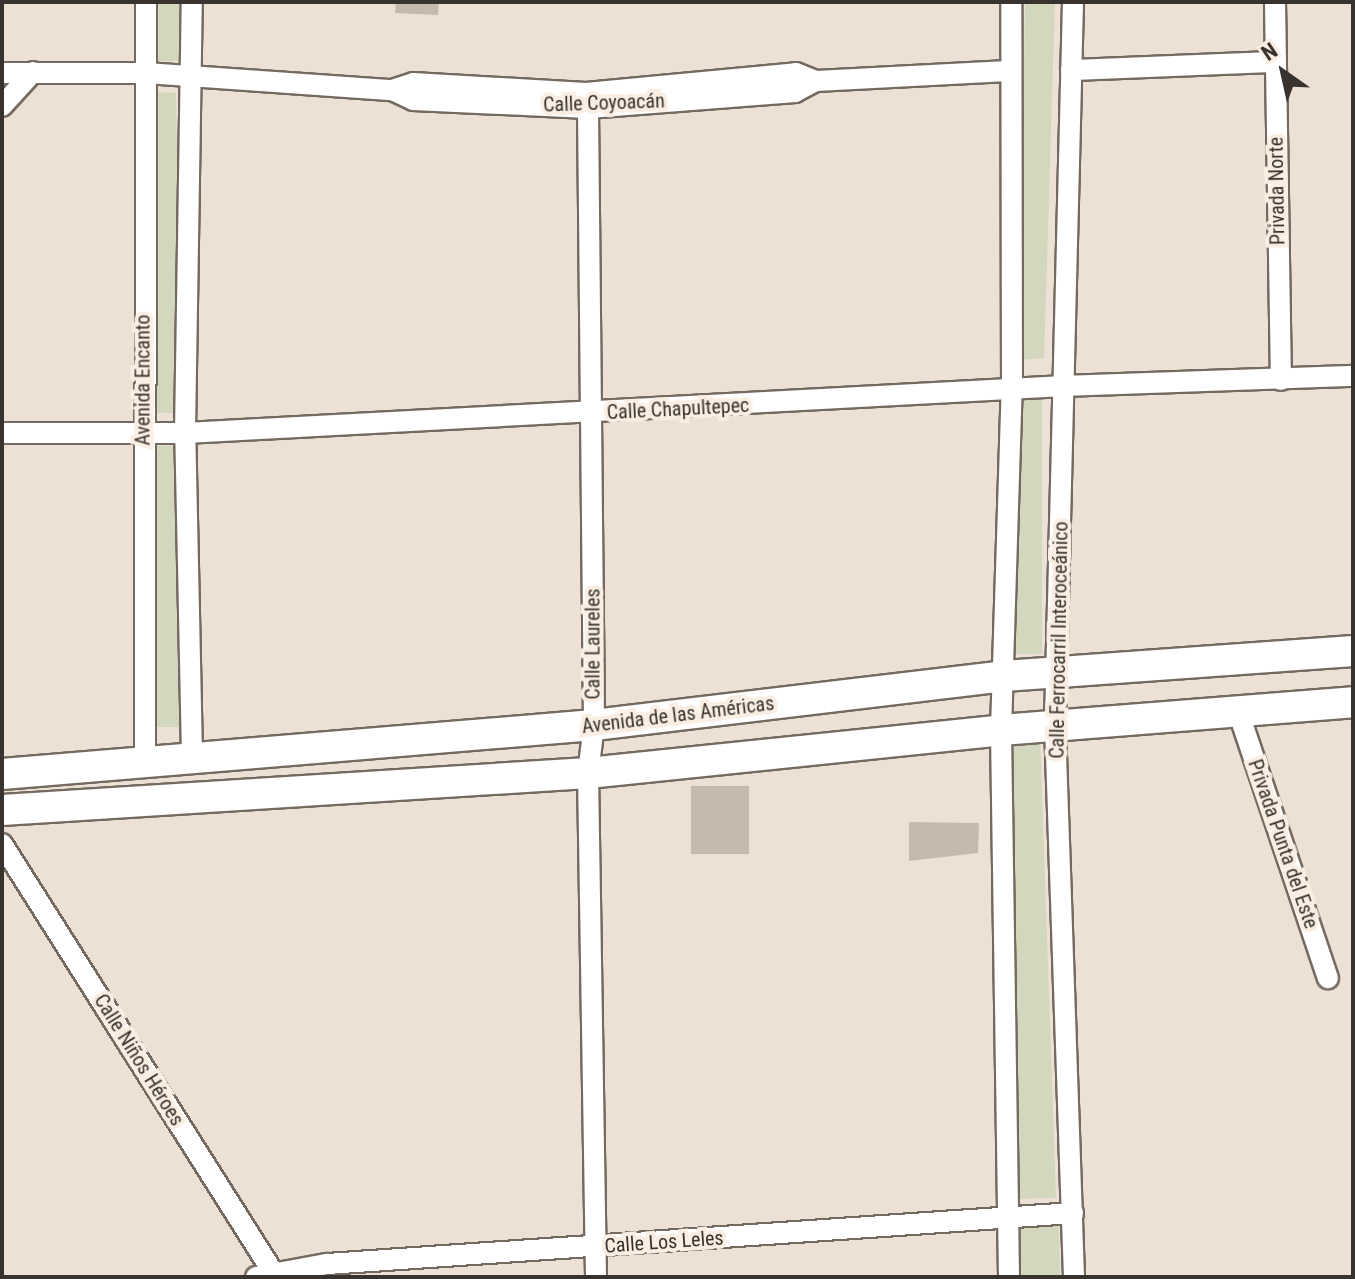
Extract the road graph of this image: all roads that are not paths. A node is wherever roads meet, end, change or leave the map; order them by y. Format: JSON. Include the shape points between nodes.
{"nodes":[{"id":1,"x":146,"y":2,"type":"edge"},
{"id":2,"x":192,"y":2,"type":"edge"},
{"id":3,"x":1011,"y":2,"type":"edge"},
{"id":4,"x":1073,"y":2,"type":"edge"},
{"id":5,"x":1275,"y":2,"type":"edge"},
{"id":6,"x":1274,"y":62,"type":"junction"},
{"id":7,"x":1071,"y":70,"type":"junction"},
{"id":8,"x":1008,"y":71,"type":"junction"},
{"id":9,"x":33,"y":72,"type":"junction"},
{"id":10,"x":2,"y":73,"type":"edge"},
{"id":11,"x":146,"y":73,"type":"junction"},
{"id":12,"x":192,"y":75,"type":"junction"},
{"id":13,"x":816,"y":81,"type":"junction"},
{"id":14,"x":392,"y":90,"type":"junction"},
{"id":15,"x":2,"y":106,"type":"edge"},
{"id":16,"x":588,"y":108,"type":"junction"},
{"id":17,"x":1353,"y":376,"type":"edge"},
{"id":18,"x":1281,"y":380,"type":"junction"},
{"id":19,"x":1065,"y":386,"type":"junction"},
{"id":20,"x":1012,"y":389,"type":"junction"},
{"id":21,"x":591,"y":414,"type":"junction"},
{"id":22,"x":2,"y":433,"type":"edge"},
{"id":23,"x":142,"y":433,"type":"junction"},
{"id":24,"x":185,"y":433,"type":"junction"},
{"id":25,"x":1353,"y":651,"type":"edge"},
{"id":26,"x":1057,"y":672,"type":"junction"},
{"id":27,"x":1004,"y":676,"type":"junction"},
{"id":28,"x":1353,"y":702,"type":"edge"},
{"id":29,"x":1238,"y":711,"type":"junction"},
{"id":30,"x":594,"y":725,"type":"junction"},
{"id":31,"x":1055,"y":725,"type":"junction"},
{"id":32,"x":1001,"y":730,"type":"junction"},
{"id":33,"x":192,"y":756,"type":"junction"},
{"id":34,"x":145,"y":759,"type":"junction"},
{"id":35,"x":588,"y":773,"type":"junction"},
{"id":36,"x":2,"y":774,"type":"edge"},
{"id":37,"x":2,"y":810,"type":"edge"},
{"id":38,"x":2,"y":844,"type":"edge"},
{"id":39,"x":1328,"y":978,"type":"dead end"},
{"id":40,"x":1073,"y":1213,"type":"junction"},
{"id":41,"x":1007,"y":1218,"type":"junction"},
{"id":42,"x":597,"y":1247,"type":"junction"},
{"id":43,"x":269,"y":1276,"type":"edge"},
{"id":44,"x":596,"y":1277,"type":"edge"},
{"id":45,"x":1009,"y":1277,"type":"edge"},
{"id":46,"x":1074,"y":1277,"type":"edge"}],
"edges":[{"from":1,"to":11,"type":"street","name":"Avenida Encanto"},
{"from":2,"to":12,"type":"street","name":"Avenida Encanto"},
{"from":3,"to":8,"type":"street"},
{"from":4,"to":7,"type":"street","name":"Calle Ferrocarril Interoceánico"},
{"from":5,"to":6,"type":"street","name":"Privada Norte"},
{"from":6,"to":7,"type":"street"},
{"from":6,"to":18,"type":"street","name":"Privada Norte"},
{"from":7,"to":19,"type":"street","name":"Calle Ferrocarril Interoceánico"},
{"from":8,"to":13,"type":"street","name":"Calle Coyoacán"},
{"from":8,"to":20,"type":"street"},
{"from":9,"to":10,"type":"street","name":"Calle Coyoacán"},
{"from":9,"to":11,"type":"street","name":"Calle Coyoacán"},
{"from":9,"to":15,"type":"street"},
{"from":11,"to":12,"type":"street","name":"Calle Coyoacán"},
{"from":11,"to":23,"type":"street","name":"Avenida Encanto"},
{"from":12,"to":14,"type":"street","name":"Calle Coyoacán"},
{"from":12,"to":24,"type":"street","name":"Avenida Encanto"},
{"from":13,"to":14,"type":"street","name":"Calle Coyoacán","via":[[796,73],[586,93],[413,83]]},
{"from":13,"to":16,"type":"street","name":"Calle Coyoacán","via":[[795,92]]},
{"from":14,"to":16,"type":"street","name":"Calle Coyoacán","via":[[413,100]]},
{"from":16,"to":21,"type":"street","name":"Calle Laureles"},
{"from":17,"to":18,"type":"street","name":"Calle Chapultepec"},
{"from":18,"to":19,"type":"street","name":"Calle Chapultepec"},
{"from":19,"to":20,"type":"street","name":"Calle Chapultepec"},
{"from":19,"to":26,"type":"street","name":"Calle Ferrocarril Interoceánico"},
{"from":20,"to":21,"type":"street","name":"Calle Chapultepec"},
{"from":20,"to":27,"type":"street"},
{"from":21,"to":24,"type":"street","name":"Calle Chapultepec"},
{"from":21,"to":30,"type":"street","name":"Calle Laureles"},
{"from":22,"to":23,"type":"street","name":"Calle Chapultepec"},
{"from":23,"to":24,"type":"street","name":"Calle Chapultepec"},
{"from":23,"to":34,"type":"street","name":"Avenida Encanto"},
{"from":24,"to":33,"type":"street","name":"Avenida Encanto"},
{"from":25,"to":26,"type":"main road","name":"Avenida de las Américas"},
{"from":26,"to":27,"type":"main road","name":"Avenida de las Américas"},
{"from":26,"to":31,"type":"street","name":"Calle Ferrocarril Interoceánico"},
{"from":27,"to":30,"type":"main road","name":"Avenida de las Américas"},
{"from":27,"to":32,"type":"street"},
{"from":28,"to":29,"type":"main road"},
{"from":29,"to":31,"type":"main road"},
{"from":29,"to":39,"type":"street","name":"Privada Punta del Este"},
{"from":30,"to":33,"type":"main road","name":"Avenida de las Américas"},
{"from":30,"to":35,"type":"street","name":"Calle Laureles"},
{"from":31,"to":32,"type":"main road"},
{"from":31,"to":40,"type":"street","name":"Calle Ferrocarril Interoceánico"},
{"from":32,"to":35,"type":"main road"},
{"from":32,"to":41,"type":"street"},
{"from":33,"to":34,"type":"main road","name":"Avenida de las Américas"},
{"from":34,"to":36,"type":"main road","name":"Avenida de las Américas"},
{"from":35,"to":37,"type":"main road"},
{"from":35,"to":42,"type":"street","name":"Calle Laureles"},
{"from":38,"to":43,"type":"street","name":"Calle Niños Héroes"},
{"from":40,"to":41,"type":"street","name":"Calle Los Leles"},
{"from":40,"to":46,"type":"street","name":"Calle Ferrocarril Interoceánico"},
{"from":41,"to":42,"type":"street","name":"Calle Los Leles"},
{"from":41,"to":45,"type":"street"},
{"from":42,"to":43,"type":"street","name":"Calle Los Leles"},
{"from":42,"to":44,"type":"street","name":"Calle Laureles"}]}
